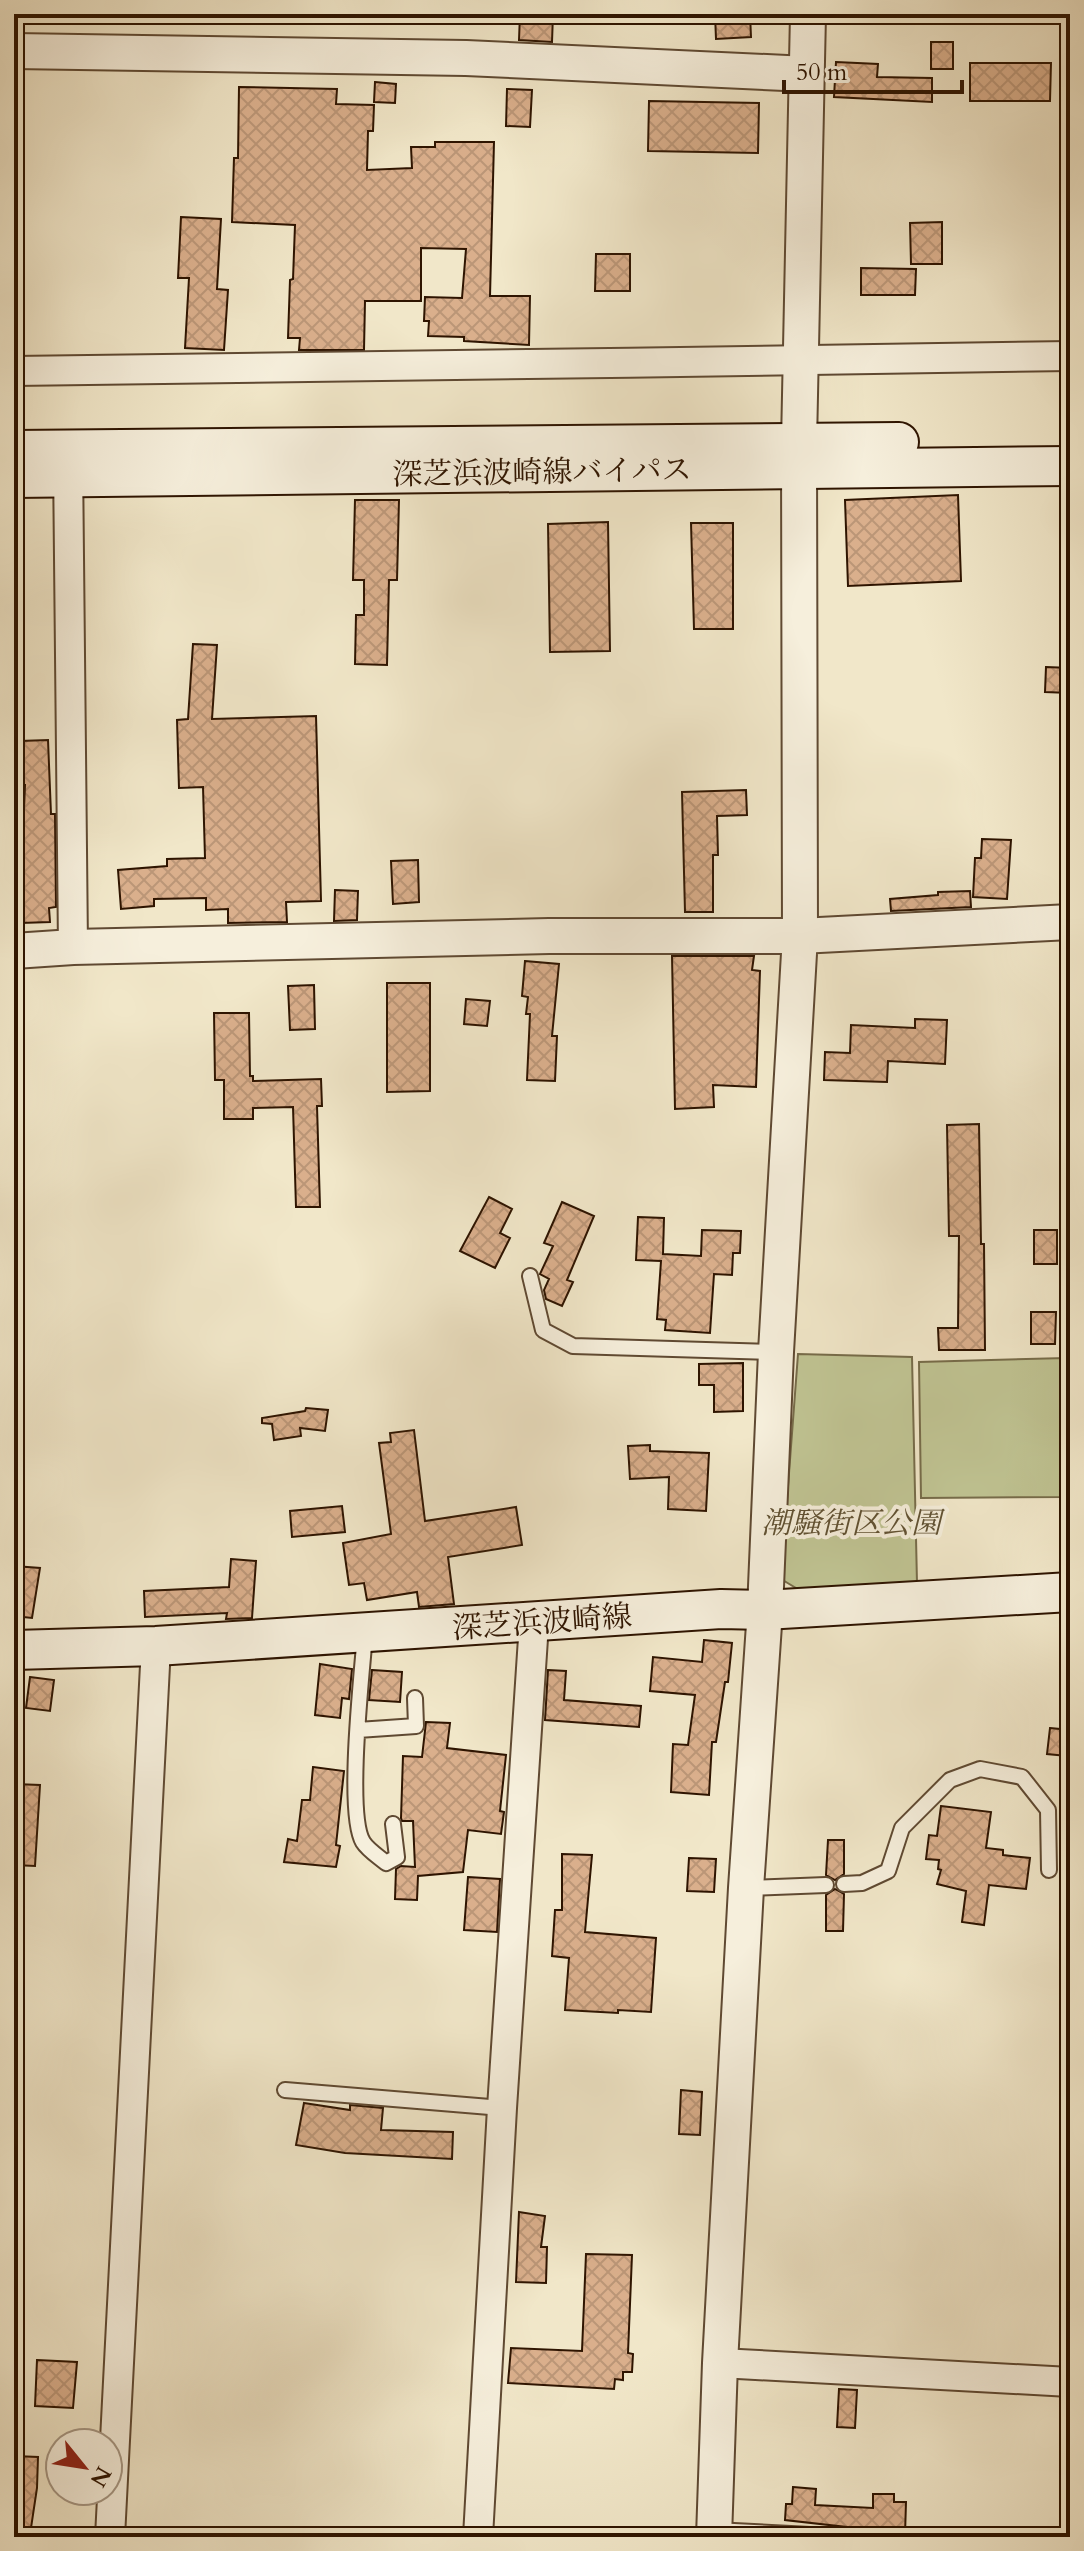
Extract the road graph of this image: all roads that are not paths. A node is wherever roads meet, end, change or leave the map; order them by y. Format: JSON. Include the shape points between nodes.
{"nodes":[{"id":1,"x":808,"y":14,"type":"edge"},
{"id":2,"x":14,"y":51,"type":"edge"},
{"id":3,"x":807,"y":74,"type":"junction"},
{"id":4,"x":1070,"y":356,"type":"edge"},
{"id":5,"x":802,"y":359,"type":"junction"},
{"id":6,"x":14,"y":371,"type":"edge"},
{"id":7,"x":1070,"y":441,"type":"edge"},
{"id":8,"x":14,"y":450,"type":"edge"},
{"id":9,"x":800,"y":457,"type":"junction"},
{"id":10,"x":68,"y":464,"type":"junction"},
{"id":11,"x":1070,"y":466,"type":"edge"},
{"id":12,"x":14,"y":478,"type":"edge"},
{"id":13,"x":1070,"y":922,"type":"edge"},
{"id":14,"x":800,"y":936,"type":"junction"},
{"id":15,"x":73,"y":947,"type":"junction"},
{"id":16,"x":14,"y":951,"type":"edge"},
{"id":17,"x":530,"y":1276,"type":"dead end"},
{"id":18,"x":776,"y":1352,"type":"junction"},
{"id":19,"x":1070,"y":1592,"type":"edge"},
{"id":20,"x":765,"y":1610,"type":"junction"},
{"id":21,"x":534,"y":1623,"type":"junction"},
{"id":22,"x":365,"y":1633,"type":"junction"},
{"id":23,"x":156,"y":1646,"type":"junction"},
{"id":24,"x":14,"y":1650,"type":"edge"},
{"id":25,"x":415,"y":1698,"type":"dead end"},
{"id":26,"x":358,"y":1730,"type":"junction"},
{"id":27,"x":393,"y":1824,"type":"dead end"},
{"id":28,"x":1049,"y":1870,"type":"dead end"},
{"id":29,"x":844,"y":1884,"type":"dead end"},
{"id":30,"x":826,"y":1885,"type":"dead end"},
{"id":31,"x":746,"y":1888,"type":"junction"},
{"id":32,"x":285,"y":2090,"type":"dead end"},
{"id":33,"x":502,"y":2108,"type":"junction"},
{"id":34,"x":720,"y":2363,"type":"junction"},
{"id":35,"x":1070,"y":2382,"type":"edge"},
{"id":36,"x":714,"y":2534,"type":"edge"},
{"id":37,"x":830,"y":2536,"type":"edge"},
{"id":38,"x":110,"y":2537,"type":"edge"},
{"id":39,"x":478,"y":2537,"type":"edge"}],
"edges":[{"from":1,"to":3,"type":"street"},
{"from":2,"to":3,"type":"street","via":[[466,58]]},
{"from":3,"to":5,"type":"street"},
{"from":4,"to":5,"type":"street"},
{"from":5,"to":6,"type":"street"},
{"from":5,"to":9,"type":"street"},
{"from":7,"to":9,"type":"main road","name":"深芝浜波崎線バイパス"},
{"from":8,"to":10,"type":"main road","name":"深芝浜波崎線バイパス"},
{"from":9,"to":10,"type":"main road","name":"深芝浜波崎線バイパス"},
{"from":9,"to":11,"type":"main road","name":"深芝浜波崎線バイパス"},
{"from":9,"to":14,"type":"street"},
{"from":10,"to":12,"type":"main road","name":"深芝浜波崎線バイパス"},
{"from":10,"to":15,"type":"street"},
{"from":13,"to":14,"type":"street"},
{"from":14,"to":15,"type":"street"},
{"from":14,"to":18,"type":"street"},
{"from":15,"to":16,"type":"street"},
{"from":17,"to":18,"type":"lane","via":[[543,1330],[573,1346]]},
{"from":18,"to":20,"type":"street"},
{"from":19,"to":20,"type":"main road","name":"深芝浜波崎線"},
{"from":20,"to":21,"type":"main road","name":"深芝浜波崎線"},
{"from":20,"to":31,"type":"street"},
{"from":21,"to":22,"type":"main road","name":"深芝浜波崎線"},
{"from":21,"to":33,"type":"street"},
{"from":22,"to":23,"type":"main road","name":"深芝浜波崎線"},
{"from":22,"to":26,"type":"lane"},
{"from":23,"to":24,"type":"main road","name":"深芝浜波崎線"},
{"from":23,"to":38,"type":"street"},
{"from":25,"to":26,"type":"lane","via":[[416,1726]]},
{"from":26,"to":27,"type":"lane","via":[[355,1809],[363,1842],[386,1863],[397,1857]]},
{"from":28,"to":29,"type":"lane","via":[[1048,1810],[1022,1777],[980,1769],[950,1780],[902,1828],[888,1871],[862,1883]]},
{"from":30,"to":31,"type":"lane"},
{"from":31,"to":34,"type":"street"},
{"from":32,"to":33,"type":"lane"},
{"from":33,"to":39,"type":"street"},
{"from":34,"to":35,"type":"street"},
{"from":34,"to":36,"type":"street"},
{"from":36,"to":37,"type":"lane"}]}
